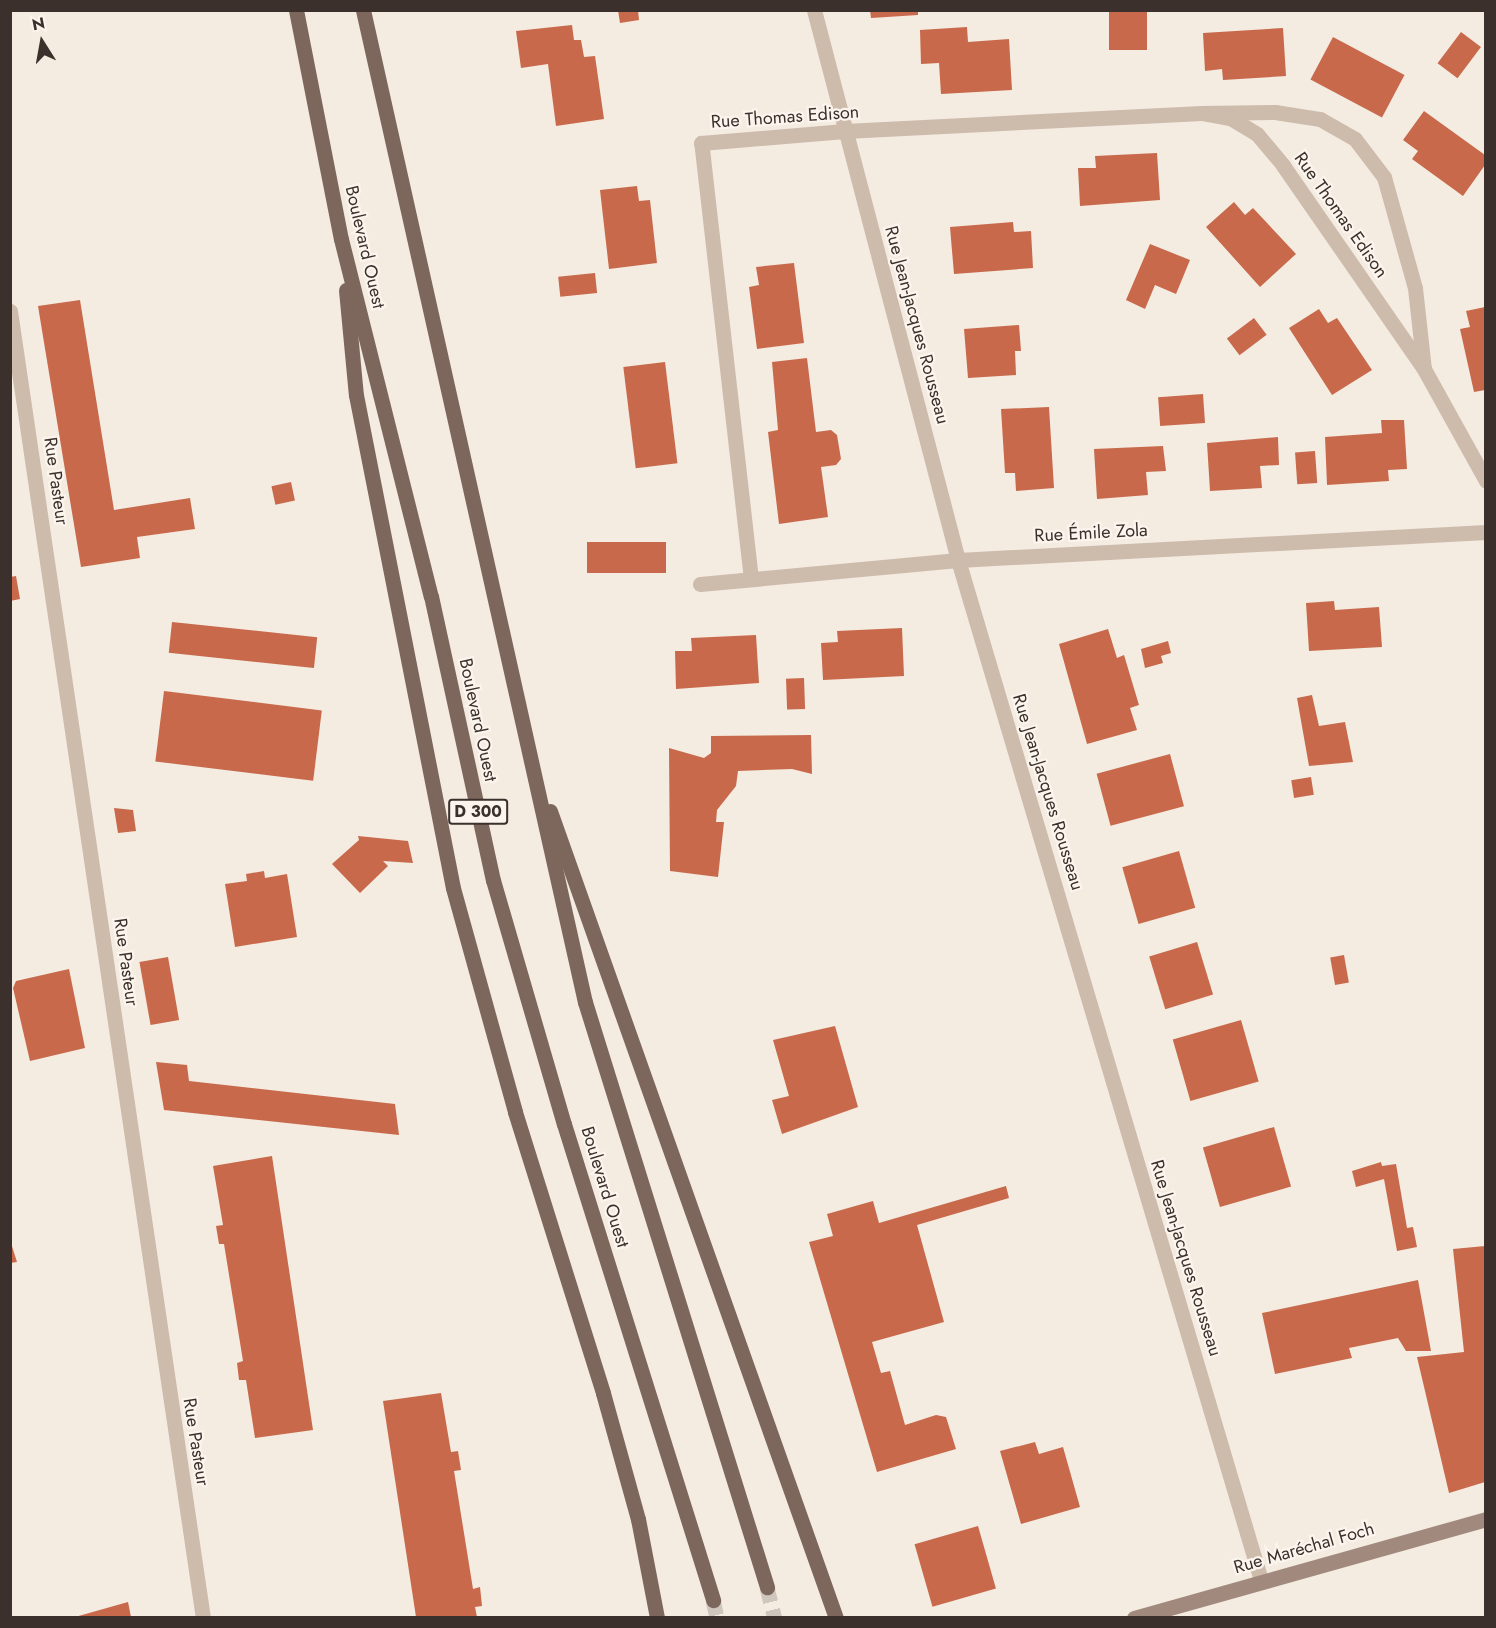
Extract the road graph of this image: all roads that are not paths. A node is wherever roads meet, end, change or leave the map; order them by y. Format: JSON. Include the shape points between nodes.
{"nodes":[{"id":1,"x":296,"y":10,"type":"edge"},
{"id":2,"x":363,"y":10,"type":"edge"},
{"id":3,"x":814,"y":10,"type":"edge"},
{"id":4,"x":1202,"y":113,"type":"junction"},
{"id":5,"x":845,"y":131,"type":"junction"},
{"id":6,"x":342,"y":239,"type":"junction"},
{"id":7,"x":10,"y":311,"type":"edge"},
{"id":8,"x":1424,"y":369,"type":"junction"},
{"id":9,"x":1485,"y":481,"type":"edge"},
{"id":10,"x":1485,"y":532,"type":"edge"},
{"id":11,"x":958,"y":560,"type":"junction"},
{"id":12,"x":750,"y":579,"type":"junction"},
{"id":13,"x":700,"y":584,"type":"dead end"},
{"id":14,"x":529,"y":752,"type":"junction"},
{"id":15,"x":1485,"y":1519,"type":"edge"},
{"id":16,"x":1262,"y":1580,"type":"junction"},
{"id":17,"x":766,"y":1587,"type":"tunnel mouth"},
{"id":18,"x":712,"y":1600,"type":"tunnel mouth"},
{"id":19,"x":203,"y":1617,"type":"edge"},
{"id":20,"x":657,"y":1617,"type":"edge"},
{"id":21,"x":836,"y":1617,"type":"edge"},
{"id":22,"x":1134,"y":1617,"type":"edge"}],
"edges":[{"from":1,"to":6,"type":"main road","name":"Boulevard Ouest","number":"D 300"},
{"from":2,"to":14,"type":"main road","name":"Boulevard Ouest"},
{"from":3,"to":5,"type":"street","name":"Rue Jean-Jacques Rousseau"},
{"from":4,"to":5,"type":"street","name":"Rue Thomas Edison"},
{"from":4,"to":8,"type":"street","name":"Rue Thomas Edison","via":[[1230,118],[1257,134],[1283,165]]},
{"from":4,"to":8,"type":"street","name":"Rue Thomas Edison","via":[[1275,112],[1320,119],[1355,139],[1384,177],[1399,218],[1415,288]]},
{"from":5,"to":11,"type":"street","name":"Rue Jean-Jacques Rousseau"},
{"from":5,"to":12,"type":"street","name":"Rue Thomas Edison","via":[[701,143]]},
{"from":6,"to":18,"type":"main road","name":"Boulevard Ouest","number":"D 300","via":[[431,596],[494,880],[564,1124]]},
{"from":6,"to":20,"type":"main road","via":[[356,395],[453,888],[514,1112],[603,1393],[638,1519]]},
{"from":7,"to":19,"type":"street","name":"Rue Pasteur"},
{"from":8,"to":9,"type":"street","name":"Rue Thomas Edison"},
{"from":10,"to":11,"type":"street","name":"Rue Émile Zola"},
{"from":11,"to":12,"type":"street","name":"Rue Émile Zola"},
{"from":11,"to":16,"type":"street","name":"Rue Jean-Jacques Rousseau"},
{"from":12,"to":13,"type":"street","name":"Rue Émile Zola"},
{"from":14,"to":17,"type":"main road","name":"Boulevard Ouest","via":[[585,1002]]},
{"from":14,"to":21,"type":"main road"},
{"from":15,"to":16,"type":"main road","name":"Rue Maréchal Foch"},
{"from":16,"to":22,"type":"main road","name":"Rue Maréchal Foch"}]}
